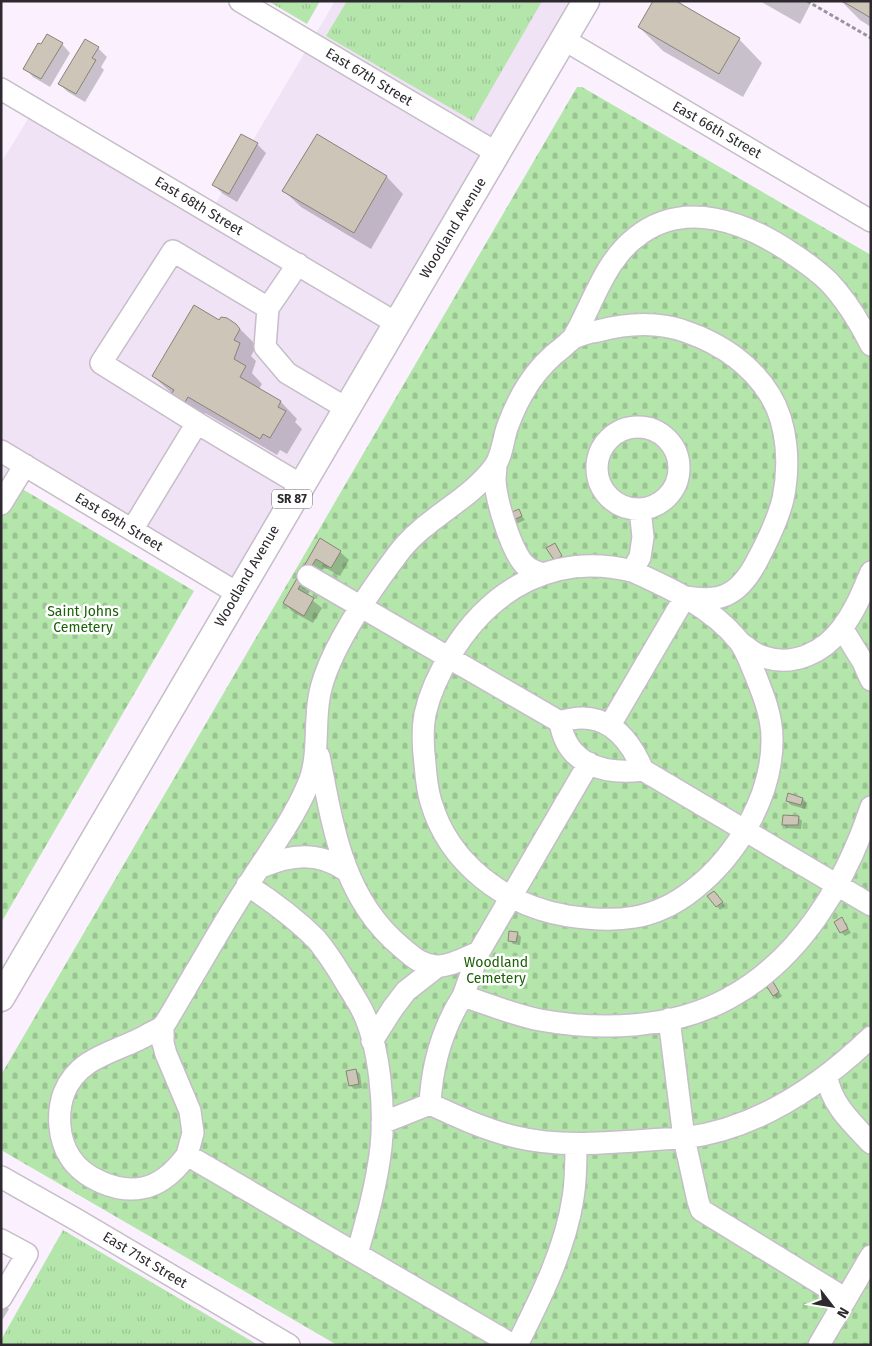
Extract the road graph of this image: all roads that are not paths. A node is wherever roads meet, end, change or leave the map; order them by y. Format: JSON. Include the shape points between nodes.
{"nodes":[{"id":1,"x":240,"y":1,"type":"edge"},
{"id":2,"x":586,"y":1,"type":"edge"},
{"id":3,"x":563,"y":39,"type":"junction"},
{"id":4,"x":1,"y":90,"type":"edge"},
{"id":5,"x":497,"y":153,"type":"junction"},
{"id":6,"x":871,"y":221,"type":"edge"},
{"id":7,"x":298,"y":264,"type":"junction"},
{"id":8,"x":268,"y":308,"type":"junction"},
{"id":9,"x":396,"y":322,"type":"junction"},
{"id":10,"x":573,"y":338,"type":"junction"},
{"id":11,"x":871,"y":345,"type":"edge"},
{"id":12,"x":346,"y":408,"type":"junction"},
{"id":13,"x":197,"y":423,"type":"junction"},
{"id":14,"x":1,"y":451,"type":"edge"},
{"id":15,"x":496,"y":464,"type":"junction"},
{"id":16,"x":24,"y":465,"type":"junction"},
{"id":17,"x":300,"y":485,"type":"junction"},
{"id":18,"x":1,"y":504,"type":"edge"},
{"id":19,"x":640,"y":509,"type":"dead end"},
{"id":20,"x":132,"y":530,"type":"junction"},
{"id":21,"x":523,"y":564,"type":"junction"},
{"id":22,"x":632,"y":572,"type":"junction"},
{"id":23,"x":871,"y":572,"type":"edge"},
{"id":24,"x":543,"y":574,"type":"junction"},
{"id":25,"x":308,"y":576,"type":"dead end"},
{"id":26,"x":517,"y":585,"type":"junction"},
{"id":27,"x":237,"y":593,"type":"junction"},
{"id":28,"x":728,"y":594,"type":"junction"},
{"id":29,"x":685,"y":597,"type":"junction"},
{"id":30,"x":360,"y":607,"type":"junction"},
{"id":31,"x":842,"y":628,"type":"junction"},
{"id":32,"x":740,"y":642,"type":"junction"},
{"id":33,"x":448,"y":658,"type":"junction"},
{"id":34,"x":868,"y":667,"type":"edge"},
{"id":35,"x":560,"y":722,"type":"junction"},
{"id":36,"x":610,"y":725,"type":"junction"},
{"id":37,"x":316,"y":740,"type":"junction"},
{"id":38,"x":589,"y":764,"type":"junction"},
{"id":39,"x":643,"y":770,"type":"junction"},
{"id":40,"x":871,"y":807,"type":"edge"},
{"id":41,"x":745,"y":831,"type":"junction"},
{"id":42,"x":866,"y":836,"type":"edge"},
{"id":43,"x":259,"y":868,"type":"junction"},
{"id":44,"x":347,"y":871,"type":"junction"},
{"id":45,"x":247,"y":885,"type":"junction"},
{"id":46,"x":837,"y":885,"type":"junction"},
{"id":47,"x":511,"y":898,"type":"junction"},
{"id":48,"x":871,"y":905,"type":"edge"},
{"id":49,"x":479,"y":952,"type":"junction"},
{"id":50,"x":438,"y":966,"type":"junction"},
{"id":51,"x":464,"y":996,"type":"junction"},
{"id":52,"x":1,"y":998,"type":"edge"},
{"id":53,"x":669,"y":1019,"type":"junction"},
{"id":54,"x":163,"y":1027,"type":"junction"},
{"id":55,"x":871,"y":1037,"type":"edge"},
{"id":56,"x":372,"y":1041,"type":"junction"},
{"id":57,"x":827,"y":1076,"type":"junction"},
{"id":58,"x":430,"y":1104,"type":"junction"},
{"id":59,"x":382,"y":1123,"type":"junction"},
{"id":60,"x":684,"y":1138,"type":"junction"},
{"id":61,"x":871,"y":1143,"type":"edge"},
{"id":62,"x":576,"y":1144,"type":"junction"},
{"id":63,"x":187,"y":1155,"type":"junction"},
{"id":64,"x":1,"y":1177,"type":"edge"},
{"id":65,"x":1,"y":1240,"type":"edge"},
{"id":66,"x":357,"y":1254,"type":"junction"},
{"id":67,"x":871,"y":1256,"type":"edge"},
{"id":68,"x":1,"y":1298,"type":"edge"},
{"id":69,"x":846,"y":1299,"type":"junction"},
{"id":70,"x":289,"y":1345,"type":"edge"},
{"id":71,"x":513,"y":1345,"type":"edge"},
{"id":72,"x":517,"y":1345,"type":"edge"},
{"id":73,"x":820,"y":1345,"type":"edge"}],
"edges":[{"from":1,"to":5,"type":"street","name":"East 67th Street"},
{"from":2,"to":3,"type":"main road","name":"Woodland Avenue","number":"SR 87"},
{"from":3,"to":5,"type":"main road","name":"Woodland Avenue","number":"SR 87"},
{"from":3,"to":6,"type":"street","name":"East 66th Street"},
{"from":4,"to":7,"type":"street","name":"East 68th Street"},
{"from":5,"to":9,"type":"main road","name":"Woodland Avenue","number":"SR 87"},
{"from":7,"to":8,"type":"street"},
{"from":7,"to":9,"type":"street","name":"East 68th Street"},
{"from":8,"to":12,"type":"street","via":[[265,346],[287,373]]},
{"from":8,"to":13,"type":"street","via":[[173,251],[101,363]]},
{"from":9,"to":12,"type":"main road","name":"Woodland Avenue","number":"SR 87"},
{"from":10,"to":11,"type":"street","via":[[625,247],[651,228],[692,217],[731,222],[777,243],[804,261],[828,282]]},
{"from":10,"to":15,"type":"street","via":[[541,366],[521,396]]},
{"from":10,"to":28,"type":"street","via":[[620,325],[657,324],[676,328],[731,353],[756,376],[771,396],[786,447],[783,499],[771,535],[753,569]]},
{"from":12,"to":17,"type":"main road","name":"Woodland Avenue","number":"SR 87"},
{"from":13,"to":17,"type":"street"},
{"from":13,"to":20,"type":"street"},
{"from":14,"to":16,"type":"street","name":"East 69th Street"},
{"from":15,"to":21,"type":"street","via":[[496,488],[502,516]]},
{"from":15,"to":30,"type":"street","via":[[459,500],[418,531]]},
{"from":16,"to":18,"type":"street"},
{"from":16,"to":20,"type":"street","name":"East 69th Street"},
{"from":17,"to":27,"type":"main road","name":"Woodland Avenue","number":"SR 87"},
{"from":19,"to":22,"type":"street","via":[[642,543],[640,557]]},
{"from":20,"to":27,"type":"street","name":"East 69th Street"},
{"from":21,"to":24,"type":"street"},
{"from":21,"to":26,"type":"street","via":[[524,575]]},
{"from":22,"to":24,"type":"street","via":[[597,566],[572,567]]},
{"from":22,"to":29,"type":"street"},
{"from":23,"to":31,"type":"street"},
{"from":24,"to":26,"type":"street"},
{"from":25,"to":30,"type":"street"},
{"from":26,"to":33,"type":"street","via":[[479,616]]},
{"from":27,"to":52,"type":"main road","name":"Woodland Avenue","number":"SR 87"},
{"from":28,"to":29,"type":"street","via":[[710,598]]},
{"from":28,"to":32,"type":"street","via":[[730,619]]},
{"from":29,"to":32,"type":"street","via":[[709,613]]},
{"from":29,"to":36,"type":"street"},
{"from":30,"to":33,"type":"street"},
{"from":30,"to":37,"type":"street","via":[[329,663],[323,681],[318,700]]},
{"from":31,"to":32,"type":"street","via":[[814,652],[792,660],[762,657]]},
{"from":31,"to":34,"type":"street"},
{"from":32,"to":41,"type":"street","via":[[766,706],[772,738],[764,787]]},
{"from":33,"to":35,"type":"street"},
{"from":33,"to":47,"type":"street","via":[[432,690],[425,717],[424,758],[431,802],[462,858],[490,885]]},
{"from":35,"to":36,"type":"street","via":[[586,718]]},
{"from":35,"to":38,"type":"street","via":[[566,743]]},
{"from":36,"to":39,"type":"street","via":[[631,745]]},
{"from":37,"to":43,"type":"street","via":[[309,784]]},
{"from":37,"to":44,"type":"street","via":[[337,842]]},
{"from":38,"to":39,"type":"street","via":[[607,770]]},
{"from":38,"to":47,"type":"street"},
{"from":39,"to":41,"type":"street"},
{"from":40,"to":42,"type":"street"},
{"from":41,"to":46,"type":"street"},
{"from":41,"to":47,"type":"street","via":[[724,861],[700,885],[654,913],[609,920],[574,917],[545,911]]},
{"from":42,"to":46,"type":"street"},
{"from":43,"to":44,"type":"street","via":[[297,856],[334,862]]},
{"from":43,"to":45,"type":"street"},
{"from":44,"to":50,"type":"street","via":[[367,911],[389,937],[417,960]]},
{"from":45,"to":54,"type":"street"},
{"from":45,"to":56,"type":"street","via":[[274,902],[316,940],[338,968],[363,1013]]},
{"from":46,"to":48,"type":"street"},
{"from":46,"to":53,"type":"street","via":[[798,942],[777,964],[730,998],[703,1010]]},
{"from":47,"to":49,"type":"street"},
{"from":49,"to":50,"type":"street"},
{"from":49,"to":51,"type":"street"},
{"from":50,"to":56,"type":"street","via":[[406,991]]},
{"from":51,"to":53,"type":"street","via":[[539,1020],[630,1025]]},
{"from":51,"to":58,"type":"street","via":[[440,1045]]},
{"from":53,"to":60,"type":"street"},
{"from":54,"to":63,"type":"street","via":[[166,1054],[190,1111],[193,1133]]},
{"from":54,"to":63,"type":"street","via":[[96,1058],[82,1068],[62,1097],[60,1126],[70,1157],[83,1171],[103,1183],[121,1188],[141,1189],[158,1182],[174,1171]]},
{"from":55,"to":57,"type":"street"},
{"from":56,"to":59,"type":"street","via":[[378,1067]]},
{"from":57,"to":60,"type":"street","via":[[781,1105],[735,1126]]},
{"from":57,"to":61,"type":"street","via":[[829,1089],[844,1114]]},
{"from":58,"to":59,"type":"street"},
{"from":58,"to":62,"type":"street","via":[[517,1138]]},
{"from":59,"to":66,"type":"street","via":[[381,1147],[368,1218]]},
{"from":60,"to":62,"type":"street"},
{"from":60,"to":69,"type":"street","via":[[701,1210]]},
{"from":62,"to":72,"type":"street","via":[[575,1181],[568,1227],[547,1284]]},
{"from":63,"to":66,"type":"street"},
{"from":64,"to":70,"type":"street","name":"East 71st Street"},
{"from":65,"to":68,"type":"street","via":[[26,1254]]},
{"from":66,"to":71,"type":"street"},
{"from":67,"to":69,"type":"street"},
{"from":69,"to":73,"type":"street"}]}
